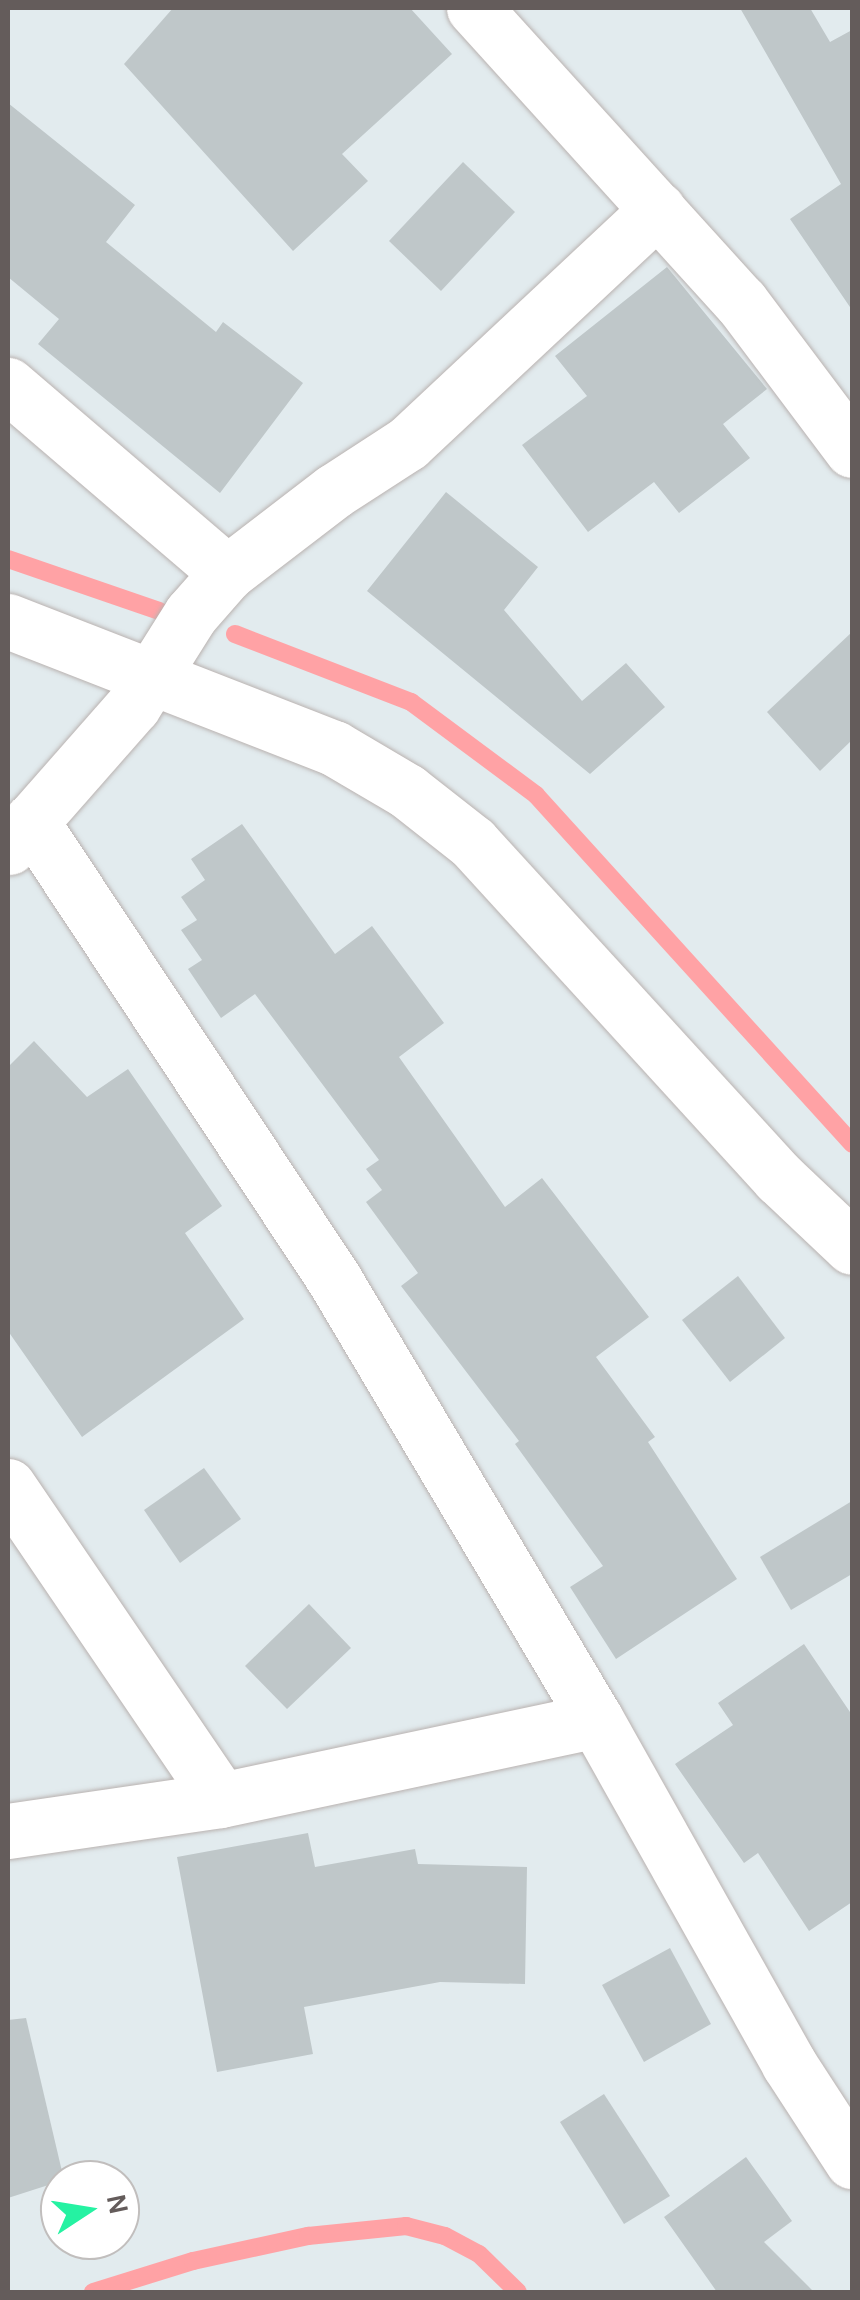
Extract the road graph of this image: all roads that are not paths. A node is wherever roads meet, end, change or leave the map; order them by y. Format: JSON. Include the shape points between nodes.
{"nodes":[{"id":1,"x":474,"y":8,"type":"edge"},
{"id":2,"x":658,"y":209,"type":"junction"},
{"id":3,"x":8,"y":386,"type":"edge"},
{"id":4,"x":852,"y":450,"type":"edge"},
{"id":5,"x":227,"y":573,"type":"junction"},
{"id":6,"x":8,"y":620,"type":"edge"},
{"id":7,"x":151,"y":675,"type":"junction"},
{"id":8,"x":19,"y":835,"type":"edge"},
{"id":9,"x":852,"y":1247,"type":"edge"},
{"id":10,"x":8,"y":1486,"type":"edge"},
{"id":11,"x":596,"y":1720,"type":"junction"},
{"id":12,"x":221,"y":1800,"type":"junction"},
{"id":13,"x":8,"y":1831,"type":"edge"},
{"id":14,"x":852,"y":2161,"type":"edge"}],
"edges":[{"from":1,"to":2,"type":"street"},
{"from":2,"to":4,"type":"street","via":[[741,302]]},
{"from":2,"to":5,"type":"street","via":[[408,443]]},
{"from":3,"to":5,"type":"street"},
{"from":5,"to":7,"type":"street"},
{"from":6,"to":7,"type":"street"},
{"from":7,"to":8,"type":"street","via":[[133,706]]},
{"from":7,"to":9,"type":"street","via":[[334,748],[406,791],[473,843],[779,1178]]},
{"from":8,"to":11,"type":"street","via":[[334,1279]]},
{"from":10,"to":12,"type":"street"},
{"from":11,"to":12,"type":"street"},
{"from":11,"to":14,"type":"street","via":[[788,2064]]},
{"from":12,"to":13,"type":"street"}]}
